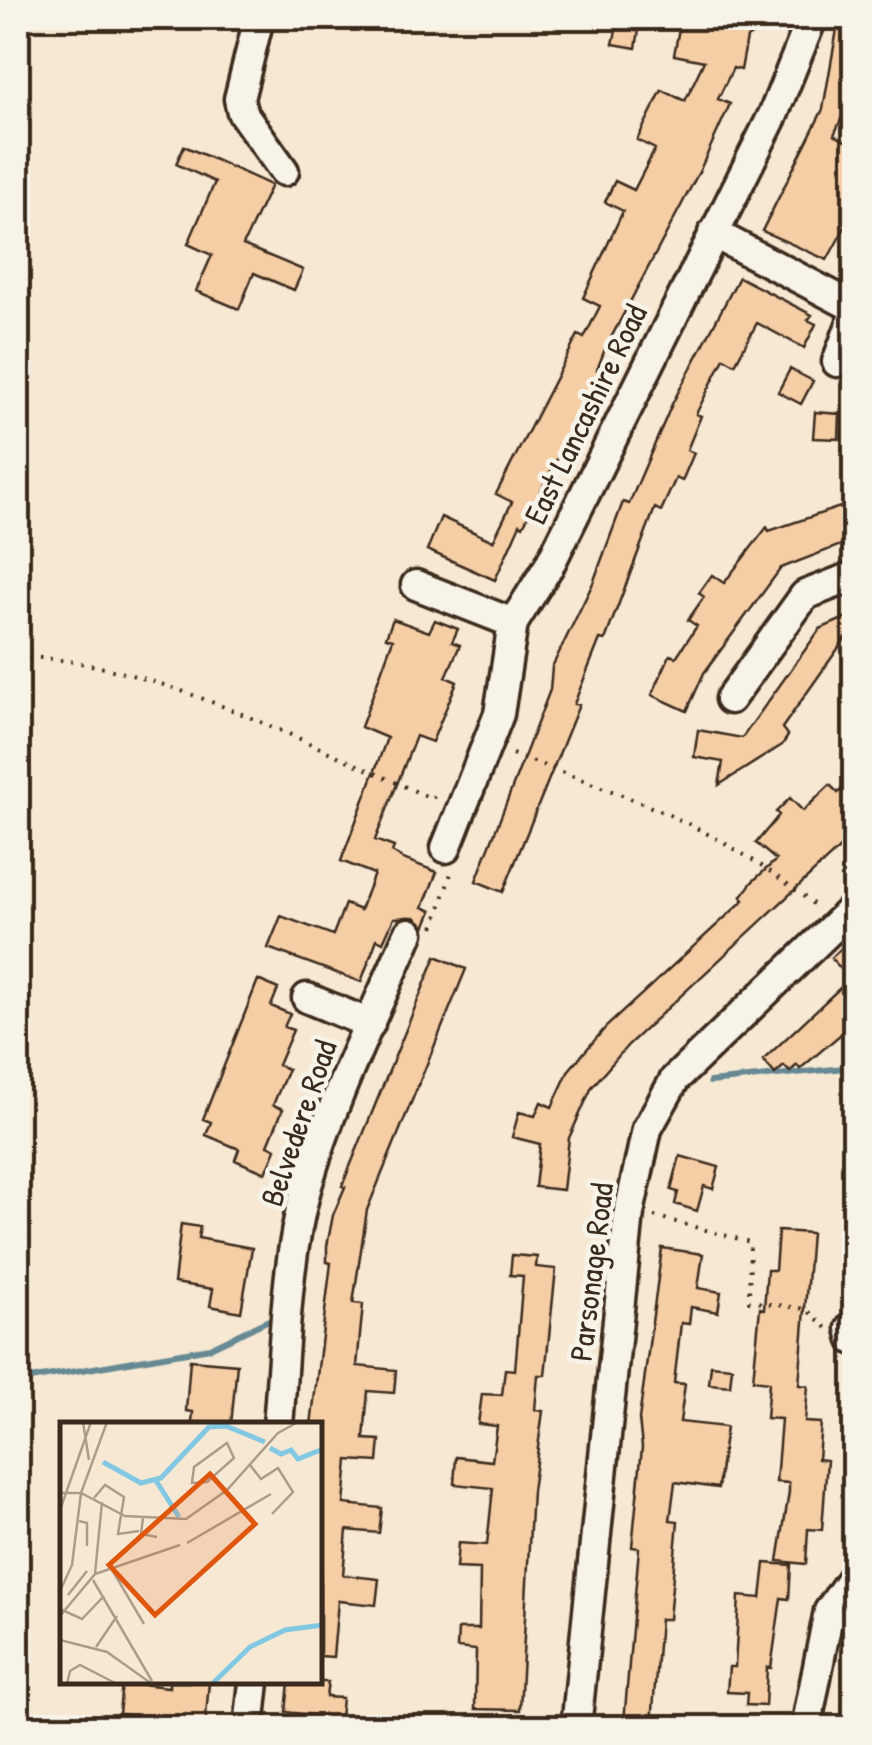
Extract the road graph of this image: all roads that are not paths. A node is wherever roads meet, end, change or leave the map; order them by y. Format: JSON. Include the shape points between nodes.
{"nodes":[{"id":1,"x":260,"y":18,"type":"edge"},
{"id":2,"x":812,"y":18,"type":"edge"},
{"id":3,"x":284,"y":171,"type":"dead end"},
{"id":4,"x":714,"y":233,"type":"junction"},
{"id":5,"x":854,"y":307,"type":"edge"},
{"id":6,"x":854,"y":317,"type":"edge"},
{"id":7,"x":837,"y":362,"type":"dead end"},
{"id":8,"x":854,"y":576,"type":"edge"},
{"id":9,"x":416,"y":585,"type":"dead end"},
{"id":10,"x":513,"y":623,"type":"junction"},
{"id":11,"x":730,"y":699,"type":"dead end"},
{"id":12,"x":446,"y":848,"type":"road end"},
{"id":13,"x":846,"y":916,"type":"edge"},
{"id":14,"x":409,"y":934,"type":"road end"},
{"id":15,"x":306,"y":998,"type":"dead end"},
{"id":16,"x":370,"y":1024,"type":"junction"},
{"id":17,"x":278,"y":1422,"type":"edge"},
{"id":18,"x":854,"y":1575,"type":"edge"},
{"id":19,"x":254,"y":1685,"type":"edge"},
{"id":20,"x":250,"y":1728,"type":"edge"},
{"id":21,"x":576,"y":1728,"type":"edge"},
{"id":22,"x":806,"y":1728,"type":"edge"}],
"edges":[{"from":1,"to":3,"type":"street","via":[[239,99]]},
{"from":2,"to":4,"type":"street","name":"East Lancashire Road"},
{"from":4,"to":5,"type":"street"},
{"from":4,"to":10,"type":"street","name":"East Lancashire Road","via":[[549,566]]},
{"from":6,"to":7,"type":"street"},
{"from":8,"to":11,"type":"street","via":[[805,595]]},
{"from":9,"to":10,"type":"street"},
{"from":10,"to":12,"type":"street","name":"East Lancashire Road","via":[[499,714]]},
{"from":13,"to":21,"type":"street","name":"Parsonage Road","via":[[675,1080],[647,1128],[629,1212]]},
{"from":14,"to":16,"type":"street","name":"Belvedere Road"},
{"from":15,"to":16,"type":"street","name":"Belvedere Road"},
{"from":16,"to":17,"type":"street","name":"Belvedere Road","via":[[306,1191],[292,1259]]},
{"from":18,"to":22,"type":"street","via":[[828,1611]]},
{"from":19,"to":20,"type":"street"}]}
